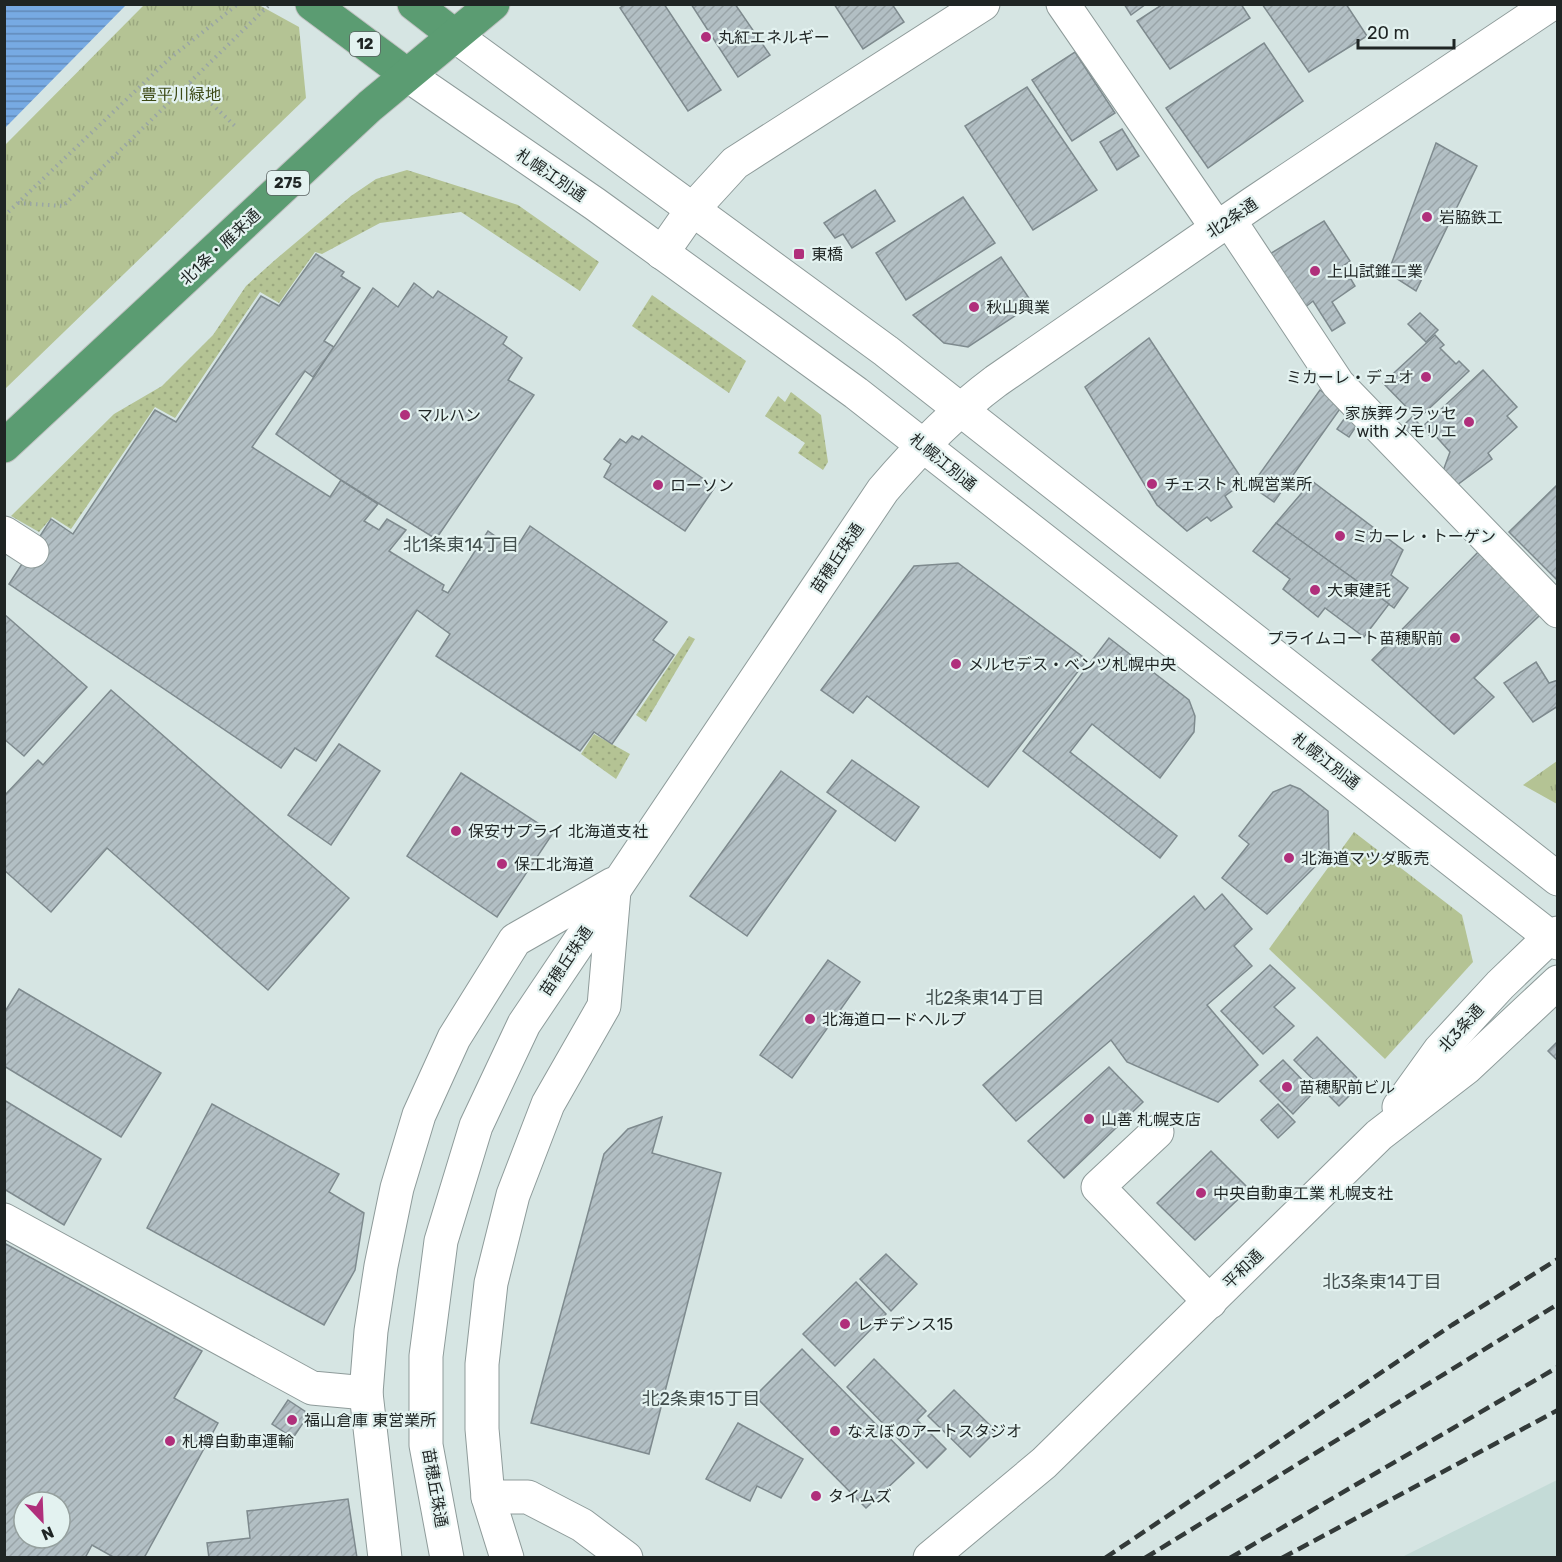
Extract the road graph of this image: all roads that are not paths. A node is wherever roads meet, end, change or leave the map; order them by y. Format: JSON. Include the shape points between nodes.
{"nodes":[{"id":1,"x":414,"y":4,"type":"edge"},
{"id":2,"x":493,"y":4,"type":"edge"},
{"id":3,"x":983,"y":4,"type":"edge"},
{"id":4,"x":1063,"y":4,"type":"edge"},
{"id":5,"x":1551,"y":4,"type":"edge"},
{"id":6,"x":318,"y":9,"type":"edge"},
{"id":7,"x":454,"y":35,"type":"junction"},
{"id":8,"x":406,"y":74,"type":"junction"},
{"id":9,"x":692,"y":210,"type":"junction"},
{"id":10,"x":1223,"y":224,"type":"junction"},
{"id":11,"x":662,"y":253,"type":"junction"},
{"id":12,"x":959,"y":408,"type":"junction"},
{"id":13,"x":923,"y":444,"type":"junction"},
{"id":14,"x":4,"y":446,"type":"edge"},
{"id":15,"x":4,"y":533,"type":"edge"},
{"id":16,"x":32,"y":551,"type":"dead end"},
{"id":17,"x":1557,"y":611,"type":"edge"},
{"id":18,"x":1557,"y":879,"type":"edge"},
{"id":19,"x":616,"y":885,"type":"junction"},
{"id":20,"x":1555,"y":938,"type":"edge"},
{"id":21,"x":1557,"y":982,"type":"edge"},
{"id":22,"x":1157,"y":1132,"type":"dead end"},
{"id":23,"x":1379,"y":1135,"type":"junction"},
{"id":24,"x":4,"y":1221,"type":"edge"},
{"id":25,"x":1210,"y":1302,"type":"junction"},
{"id":26,"x":366,"y":1393,"type":"junction"},
{"id":27,"x":488,"y":1497,"type":"junction"},
{"id":28,"x":385,"y":1557,"type":"edge"},
{"id":29,"x":447,"y":1557,"type":"edge"},
{"id":30,"x":507,"y":1557,"type":"edge"},
{"id":31,"x":626,"y":1557,"type":"edge"},
{"id":32,"x":930,"y":1557,"type":"edge"}],
"edges":[{"from":1,"to":7,"type":"highway"},
{"from":2,"to":7,"type":"highway","name":"北1条・雁来通"},
{"from":3,"to":9,"type":"street","via":[[735,163]]},
{"from":4,"to":10,"type":"street"},
{"from":5,"to":10,"type":"street","name":"北2条通"},
{"from":6,"to":8,"type":"highway","name":"札幌江別通","number":"12"},
{"from":7,"to":8,"type":"highway","name":"北1条・雁来通"},
{"from":7,"to":9,"type":"street"},
{"from":8,"to":11,"type":"street","name":"札幌江別通"},
{"from":8,"to":14,"type":"highway","name":"北1条・雁来通","number":"275"},
{"from":9,"to":11,"type":"street"},
{"from":9,"to":12,"type":"street"},
{"from":10,"to":12,"type":"street","name":"北2条通"},
{"from":10,"to":17,"type":"street","via":[[1338,384]]},
{"from":11,"to":13,"type":"street","name":"札幌江別通"},
{"from":12,"to":13,"type":"street","name":"北2条通"},
{"from":12,"to":18,"type":"street"},
{"from":13,"to":19,"type":"street","name":"苗穂丘珠通","via":[[883,490]]},
{"from":13,"to":20,"type":"street","name":"札幌江別通","via":[[973,487]]},
{"from":15,"to":16,"type":"street"},
{"from":19,"to":26,"type":"street","via":[[515,940],[454,1038],[419,1115],[397,1188],[371,1331]]},
{"from":19,"to":27,"type":"street","via":[[604,1006],[548,1104],[513,1196],[491,1283],[482,1364]]},
{"from":19,"to":29,"type":"street","name":"苗穂丘珠通","via":[[524,1024],[476,1126],[441,1241],[426,1356],[426,1445]]},
{"from":20,"to":23,"type":"street","name":"北3条通","via":[[1500,985],[1440,1050]]},
{"from":21,"to":23,"type":"street","name":"平和通","via":[[1466,1068]]},
{"from":22,"to":25,"type":"street","via":[[1098,1187]]},
{"from":23,"to":25,"type":"street","name":"平和通"},
{"from":24,"to":26,"type":"street","via":[[312,1388]]},
{"from":25,"to":32,"type":"street","name":"平和通","via":[[1044,1463]]},
{"from":26,"to":28,"type":"street"},
{"from":27,"to":30,"type":"street"},
{"from":27,"to":31,"type":"street","via":[[528,1497],[582,1525]]}]}
